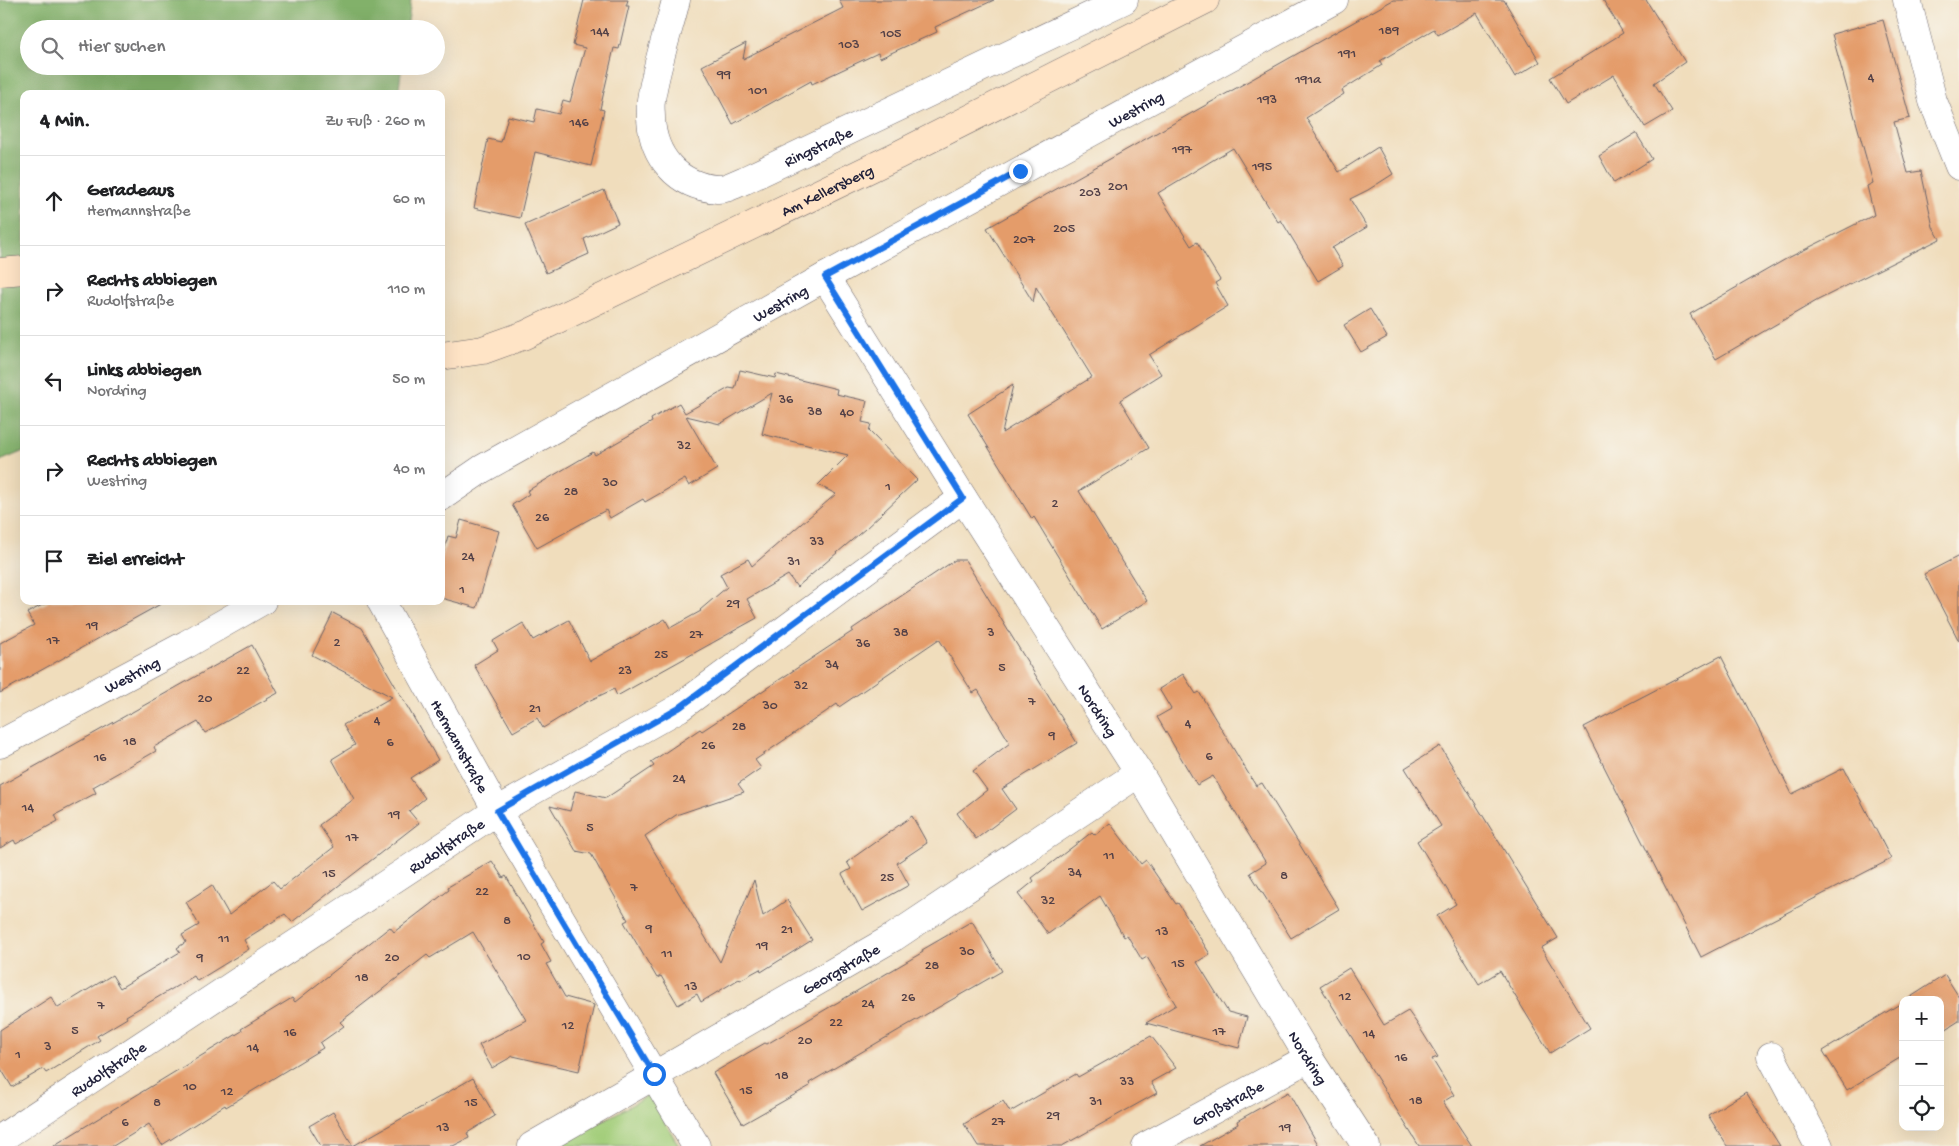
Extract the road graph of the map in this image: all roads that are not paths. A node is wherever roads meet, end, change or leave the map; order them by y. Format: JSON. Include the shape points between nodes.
{"nodes":[{"id":1,"x":676,"y":0,"type":"edge"},
{"id":2,"x":1124,"y":0,"type":"edge"},
{"id":3,"x":1205,"y":0,"type":"edge"},
{"id":4,"x":1334,"y":0,"type":"edge"},
{"id":5,"x":1907,"y":0,"type":"edge"},
{"id":6,"x":1959,"y":166,"type":"edge"},
{"id":7,"x":20,"y":270,"type":"edge"},
{"id":8,"x":0,"y":272,"type":"edge"},
{"id":9,"x":825,"y":277,"type":"junction"},
{"id":10,"x":445,"y":355,"type":"edge"},
{"id":11,"x":445,"y":495,"type":"edge"},
{"id":12,"x":963,"y":498,"type":"junction"},
{"id":13,"x":255,"y":605,"type":"edge"},
{"id":14,"x":383,"y":605,"type":"edge"},
{"id":15,"x":0,"y":744,"type":"edge"},
{"id":16,"x":1139,"y":773,"type":"junction"},
{"id":17,"x":497,"y":811,"type":"junction"},
{"id":18,"x":1771,"y":1056,"type":"dead end"},
{"id":19,"x":1309,"y":1058,"type":"junction"},
{"id":20,"x":654,"y":1074,"type":"junction"},
{"id":21,"x":0,"y":1139,"type":"edge"},
{"id":22,"x":532,"y":1146,"type":"edge"},
{"id":23,"x":696,"y":1146,"type":"edge"},
{"id":24,"x":1146,"y":1146,"type":"edge"},
{"id":25,"x":1366,"y":1146,"type":"edge"},
{"id":26,"x":1819,"y":1146,"type":"edge"}],
"edges":[{"from":1,"to":2,"type":"street","name":"Ringstraße","via":[[650,101],[652,133],[667,165],[680,178],[718,189],[745,180]]},
{"from":3,"to":10,"type":"main road","name":"Am Kellersberg","via":[[889,159],[525,335],[483,350]]},
{"from":4,"to":9,"type":"street","name":"Westring"},
{"from":5,"to":6,"type":"street","via":[[1933,101]]},
{"from":7,"to":8,"type":"main road"},
{"from":9,"to":11,"type":"street","name":"Westring","via":[[482,470]]},
{"from":9,"to":12,"type":"street","name":"Nordring"},
{"from":12,"to":16,"type":"street","name":"Nordring"},
{"from":12,"to":17,"type":"street","name":"Rudolfstraße","via":[[679,708]]},
{"from":13,"to":15,"type":"street","name":"Westring"},
{"from":14,"to":17,"type":"street","name":"Hermannstraße"},
{"from":16,"to":19,"type":"street","name":"Nordring"},
{"from":16,"to":20,"type":"street","name":"Georgstraße","via":[[894,937]]},
{"from":17,"to":20,"type":"street","name":"Hermannstraße"},
{"from":17,"to":21,"type":"street","name":"Rudolfstraße"},
{"from":18,"to":26,"type":"street"},
{"from":19,"to":24,"type":"street","name":"Großstraße"},
{"from":19,"to":25,"type":"street","name":"Nordring"},
{"from":20,"to":22,"type":"street","name":"Georgstraße"},
{"from":20,"to":23,"type":"street","name":"Hermannstraße"}]}
